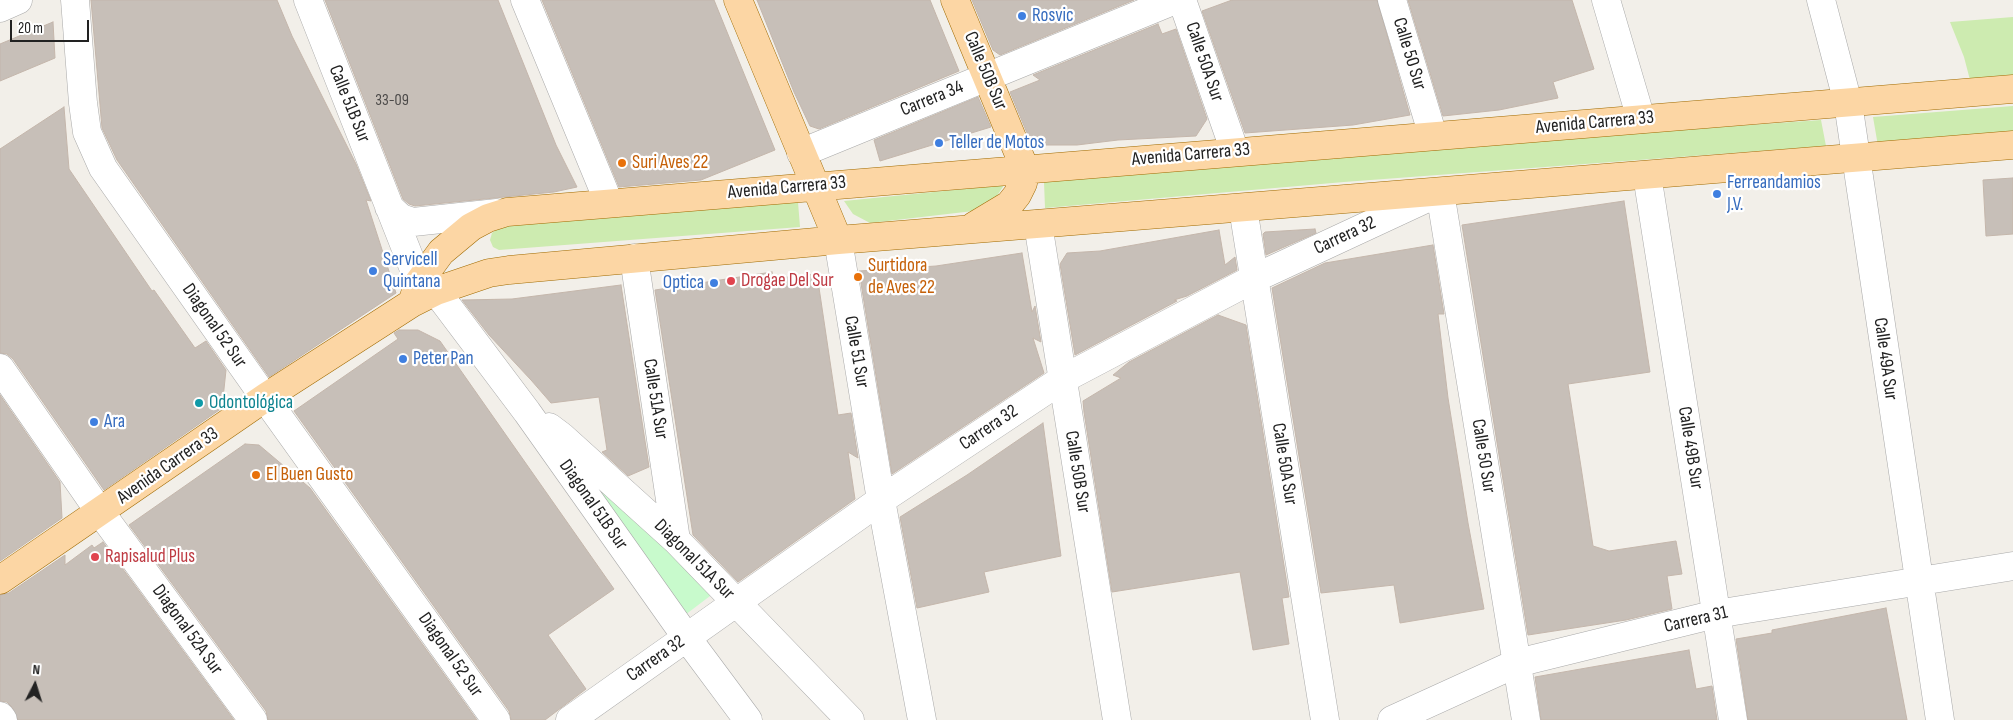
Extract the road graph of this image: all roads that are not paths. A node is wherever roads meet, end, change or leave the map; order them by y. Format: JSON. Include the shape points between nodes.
{"nodes":[{"id":1,"x":18,"y":0,"type":"edge"},
{"id":2,"x":74,"y":0,"type":"edge"},
{"id":3,"x":308,"y":0,"type":"edge"},
{"id":4,"x":525,"y":0,"type":"edge"},
{"id":5,"x":738,"y":0,"type":"edge"},
{"id":6,"x":955,"y":0,"type":"edge"},
{"id":7,"x":1175,"y":0,"type":"edge"},
{"id":8,"x":1182,"y":0,"type":"edge"},
{"id":9,"x":1392,"y":0,"type":"edge"},
{"id":10,"x":1606,"y":0,"type":"edge"},
{"id":11,"x":1821,"y":0,"type":"edge"},
{"id":12,"x":0,"y":8,"type":"edge"},
{"id":13,"x":987,"y":77,"type":"junction"},
{"id":14,"x":2013,"y":89,"type":"edge"},
{"id":15,"x":1848,"y":103,"type":"junction"},
{"id":16,"x":1641,"y":119,"type":"junction"},
{"id":17,"x":1433,"y":136,"type":"junction"},
{"id":18,"x":2013,"y":145,"type":"edge"},
{"id":19,"x":1235,"y":152,"type":"junction"},
{"id":20,"x":801,"y":153,"type":"junction"},
{"id":21,"x":1855,"y":158,"type":"junction"},
{"id":22,"x":1025,"y":168,"type":"junction"},
{"id":23,"x":1647,"y":175,"type":"junction"},
{"id":24,"x":815,"y":186,"type":"junction"},
{"id":25,"x":1440,"y":192,"type":"junction"},
{"id":26,"x":609,"y":203,"type":"junction"},
{"id":27,"x":389,"y":207,"type":"junction"},
{"id":28,"x":1243,"y":208,"type":"junction"},
{"id":29,"x":506,"y":212,"type":"junction"},
{"id":30,"x":1038,"y":224,"type":"junction"},
{"id":31,"x":966,"y":230,"type":"junction"},
{"id":32,"x":838,"y":240,"type":"junction"},
{"id":33,"x":634,"y":258,"type":"junction"},
{"id":34,"x":1255,"y":278,"type":"junction"},
{"id":35,"x":422,"y":292,"type":"junction"},
{"id":36,"x":0,"y":368,"type":"edge"},
{"id":37,"x":1063,"y":379,"type":"junction"},
{"id":38,"x":266,"y":398,"type":"junction"},
{"id":39,"x":527,"y":412,"type":"junction"},
{"id":40,"x":881,"y":500,"type":"junction"},
{"id":41,"x":102,"y":512,"type":"junction"},
{"id":42,"x":676,"y":540,"type":"junction"},
{"id":43,"x":2013,"y":566,"type":"edge"},
{"id":44,"x":0,"y":580,"type":"edge"},
{"id":45,"x":1917,"y":580,"type":"junction"},
{"id":46,"x":737,"y":603,"type":"junction"},
{"id":47,"x":1716,"y":614,"type":"junction"},
{"id":48,"x":687,"y":638,"type":"junction"},
{"id":49,"x":1517,"y":664,"type":"junction"},
{"id":50,"x":0,"y":716,"type":"edge"},
{"id":51,"x":3,"y":720,"type":"edge"},
{"id":52,"x":253,"y":720,"type":"edge"},
{"id":53,"x":496,"y":720,"type":"edge"},
{"id":54,"x":570,"y":720,"type":"edge"},
{"id":55,"x":748,"y":720,"type":"edge"},
{"id":56,"x":850,"y":720,"type":"edge"},
{"id":57,"x":922,"y":720,"type":"edge"},
{"id":58,"x":1117,"y":720,"type":"edge"},
{"id":59,"x":1325,"y":720,"type":"edge"},
{"id":60,"x":1392,"y":720,"type":"edge"},
{"id":61,"x":1526,"y":720,"type":"edge"},
{"id":62,"x":1733,"y":720,"type":"edge"},
{"id":63,"x":1940,"y":720,"type":"edge"}],
"edges":[{"from":1,"to":12,"type":"street"},
{"from":2,"to":38,"type":"street","name":"Diagonal 52 Sur","via":[[83,103],[93,148],[103,168]]},
{"from":3,"to":27,"type":"street","name":"Calle 51B Sur"},
{"from":4,"to":26,"type":"street"},
{"from":5,"to":20,"type":"main road","name":"Calle 51 Sur"},
{"from":6,"to":13,"type":"main road","name":"Calle 50B Sur"},
{"from":7,"to":13,"type":"street","name":"Carrera 34"},
{"from":8,"to":19,"type":"street","name":"Calle 50A Sur"},
{"from":9,"to":17,"type":"street","name":"Calle 50 Sur"},
{"from":10,"to":16,"type":"street"},
{"from":11,"to":15,"type":"street","name":"Calle 49A Sur"},
{"from":13,"to":20,"type":"street","name":"Carrera 34"},
{"from":13,"to":22,"type":"main road","name":"Calle 50B Sur"},
{"from":14,"to":15,"type":"main road","name":"Avenida Carrera 33"},
{"from":15,"to":16,"type":"main road","name":"Avenida Carrera 33"},
{"from":15,"to":21,"type":"street","name":"Calle 49A Sur"},
{"from":16,"to":17,"type":"main road","name":"Avenida Carrera 33"},
{"from":17,"to":19,"type":"main road","name":"Avenida Carrera 33"},
{"from":18,"to":21,"type":"main road","name":"Avenida Carrera 33"},
{"from":19,"to":22,"type":"main road","name":"Avenida Carrera 33"},
{"from":20,"to":24,"type":"main road","name":"Calle 51 Sur"},
{"from":21,"to":23,"type":"main road","name":"Avenida Carrera 33"},
{"from":21,"to":45,"type":"street","name":"Calle 49A Sur"},
{"from":22,"to":24,"type":"main road","name":"Avenida Carrera 33"},
{"from":22,"to":31,"type":"main road","via":[[1018,195],[1009,205]]},
{"from":23,"to":25,"type":"main road","name":"Avenida Carrera 33"},
{"from":23,"to":47,"type":"street","name":"Calle 49B Sur"},
{"from":24,"to":26,"type":"main road","name":"Avenida Carrera 33"},
{"from":24,"to":32,"type":"main road","name":"Calle 51 Sur"},
{"from":25,"to":28,"type":"main road","name":"Avenida Carrera 33"},
{"from":25,"to":34,"type":"street","name":"Carrera 32"},
{"from":25,"to":49,"type":"street","name":"Calle 50 Sur"},
{"from":26,"to":29,"type":"main road","name":"Avenida Carrera 33"},
{"from":27,"to":29,"type":"street","via":[[401,218],[413,222]]},
{"from":27,"to":35,"type":"street","name":"Calle 51B Sur"},
{"from":28,"to":30,"type":"main road","name":"Avenida Carrera 33"},
{"from":28,"to":34,"type":"street","name":"Calle 50A Sur"},
{"from":29,"to":35,"type":"main road","name":"Avenida Carrera 33","via":[[488,218],[455,238],[441,252]]},
{"from":30,"to":31,"type":"main road","name":"Avenida Carrera 33"},
{"from":30,"to":37,"type":"street","name":"Calle 50B Sur"},
{"from":31,"to":32,"type":"main road","name":"Avenida Carrera 33"},
{"from":32,"to":33,"type":"main road","name":"Avenida Carrera 33"},
{"from":32,"to":40,"type":"street","name":"Calle 51 Sur"},
{"from":33,"to":35,"type":"main road","name":"Avenida Carrera 33","via":[[489,273]]},
{"from":33,"to":42,"type":"street","name":"Calle 51A Sur"},
{"from":34,"to":37,"type":"street","name":"Carrera 32"},
{"from":34,"to":59,"type":"street","name":"Calle 50A Sur"},
{"from":35,"to":38,"type":"main road","name":"Avenida Carrera 33"},
{"from":35,"to":39,"type":"street","name":"Diagonal 51B Sur"},
{"from":36,"to":41,"type":"street","name":"Diagonal 52A Sur"},
{"from":37,"to":40,"type":"street","name":"Carrera 32"},
{"from":37,"to":58,"type":"street","name":"Calle 50B Sur"},
{"from":38,"to":41,"type":"main road","name":"Avenida Carrera 33"},
{"from":38,"to":53,"type":"street","name":"Diagonal 52 Sur"},
{"from":39,"to":42,"type":"street","name":"Diagonal 51A Sur","via":[[561,436]]},
{"from":39,"to":48,"type":"street","name":"Diagonal 51B Sur"},
{"from":40,"to":46,"type":"street","name":"Carrera 32"},
{"from":40,"to":57,"type":"street","name":"Calle 51 Sur"},
{"from":41,"to":44,"type":"main road","name":"Avenida Carrera 33"},
{"from":41,"to":52,"type":"street","name":"Diagonal 52A Sur"},
{"from":42,"to":46,"type":"street","name":"Diagonal 51A Sur"},
{"from":43,"to":45,"type":"street","name":"Carrera 31"},
{"from":45,"to":47,"type":"street","name":"Carrera 31"},
{"from":45,"to":63,"type":"street","name":"Calle 49A Sur"},
{"from":46,"to":48,"type":"street","name":"Carrera 32"},
{"from":46,"to":56,"type":"street","name":"Diagonal 51A Sur"},
{"from":47,"to":49,"type":"street","name":"Carrera 31"},
{"from":47,"to":62,"type":"street","name":"Calle 49B Sur"},
{"from":48,"to":54,"type":"street","name":"Carrera 32"},
{"from":48,"to":55,"type":"street","name":"Diagonal 51B Sur"},
{"from":49,"to":60,"type":"street","name":"Carrera 31"},
{"from":49,"to":61,"type":"street","name":"Calle 50 Sur"},
{"from":50,"to":51,"type":"street"}]}
